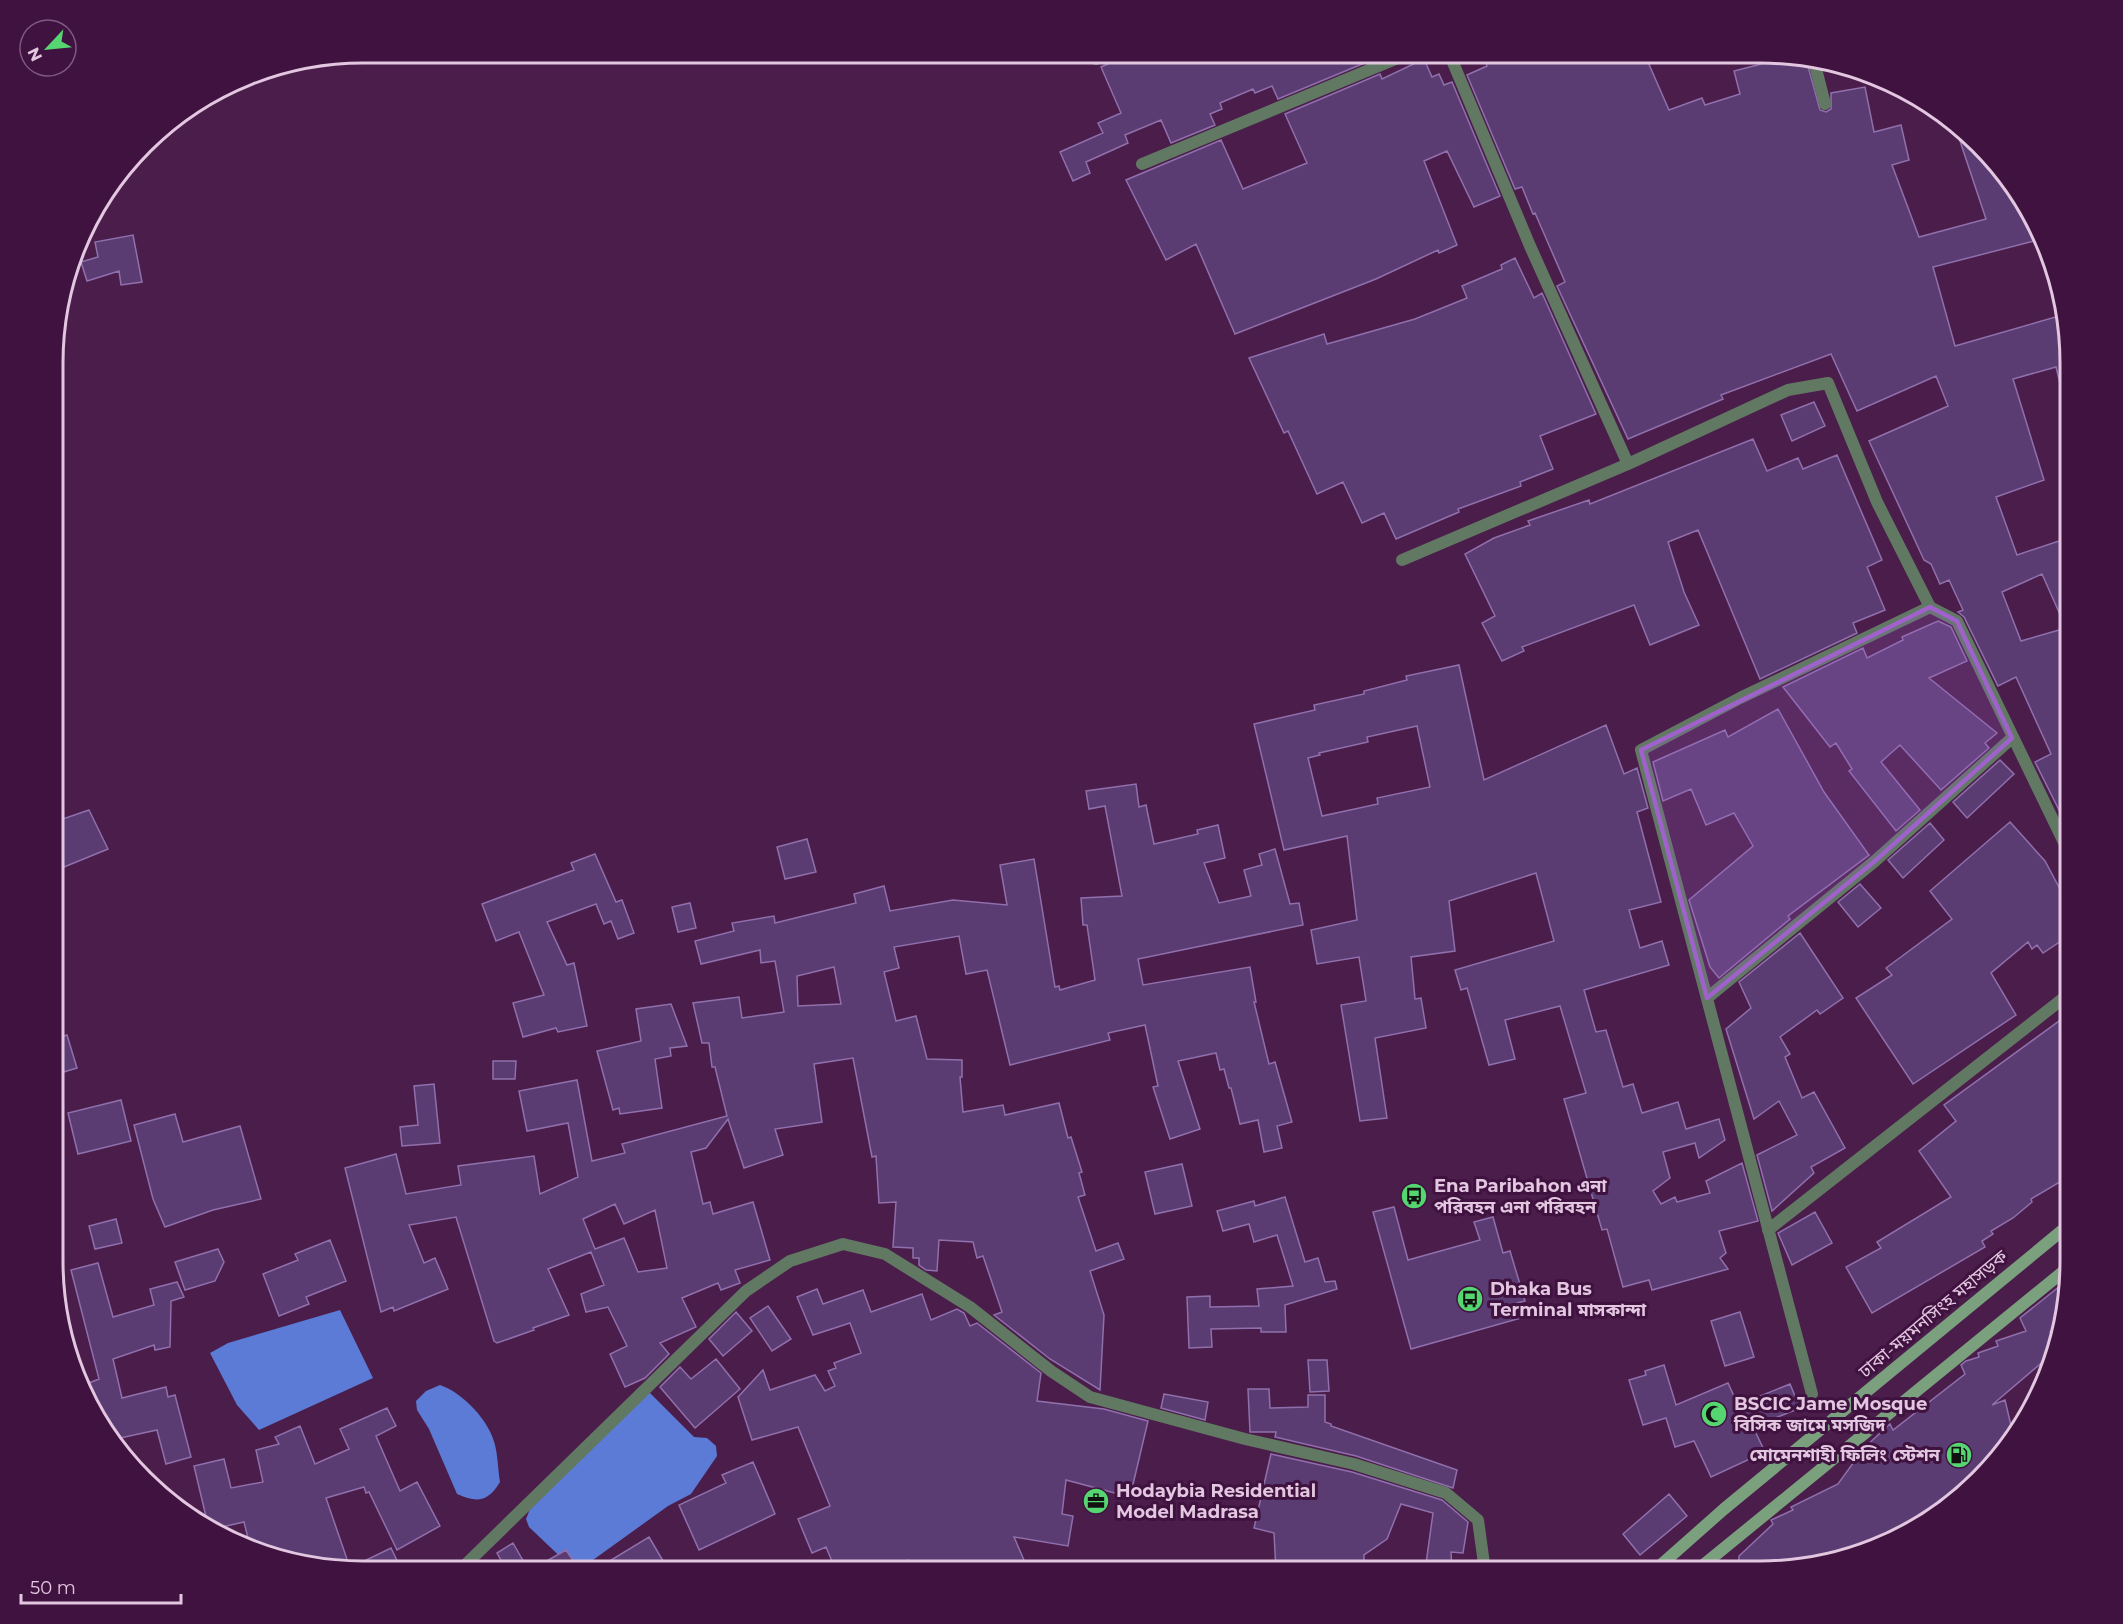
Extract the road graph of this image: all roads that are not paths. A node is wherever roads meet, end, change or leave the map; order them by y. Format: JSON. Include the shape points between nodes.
{"nodes":[{"id":1,"x":1377,"y":63,"type":"edge"},
{"id":2,"x":1385,"y":63,"type":"edge"},
{"id":3,"x":1453,"y":63,"type":"edge"},
{"id":4,"x":1378,"y":66,"type":"junction"},
{"id":5,"x":1816,"y":69,"type":"edge"},
{"id":6,"x":1825,"y":104,"type":"dead end"},
{"id":7,"x":1142,"y":164,"type":"dead end"},
{"id":8,"x":1628,"y":464,"type":"junction"},
{"id":9,"x":1402,"y":560,"type":"dead end"},
{"id":10,"x":1930,"y":607,"type":"junction"},
{"id":11,"x":2012,"y":738,"type":"junction"},
{"id":12,"x":2060,"y":835,"type":"edge"},
{"id":13,"x":1707,"y":998,"type":"junction"},
{"id":14,"x":2060,"y":1001,"type":"edge"},
{"id":15,"x":1768,"y":1230,"type":"junction"},
{"id":16,"x":2060,"y":1232,"type":"edge"},
{"id":17,"x":2059,"y":1275,"type":"edge"},
{"id":18,"x":1812,"y":1394,"type":"dead end"},
{"id":19,"x":469,"y":1561,"type":"edge"},
{"id":20,"x":1484,"y":1561,"type":"edge"},
{"id":21,"x":1666,"y":1561,"type":"edge"},
{"id":22,"x":1707,"y":1561,"type":"edge"}],
"edges":[{"from":1,"to":4,"type":"street"},
{"from":2,"to":4,"type":"street"},
{"from":3,"to":8,"type":"street"},
{"from":4,"to":7,"type":"street"},
{"from":5,"to":6,"type":"street"},
{"from":8,"to":9,"type":"street"},
{"from":8,"to":10,"type":"street","via":[[1788,390],[1828,383],[1877,502]]},
{"from":10,"to":11,"type":"street","via":[[1957,621]]},
{"from":10,"to":13,"type":"street","via":[[1641,750]]},
{"from":11,"to":12,"type":"street"},
{"from":11,"to":13,"type":"street","via":[[1875,861]]},
{"from":13,"to":15,"type":"street"},
{"from":14,"to":15,"type":"street"},
{"from":15,"to":18,"type":"street"},
{"from":16,"to":21,"type":"main road","name":"ঢাকা-ময়মনসিংহ মহাসড়ক"},
{"from":17,"to":22,"type":"main road"},
{"from":19,"to":20,"type":"street","via":[[746,1291],[790,1262],[843,1244],[885,1254],[970,1307],[1090,1397],[1354,1464],[1446,1493],[1478,1520]]}]}
